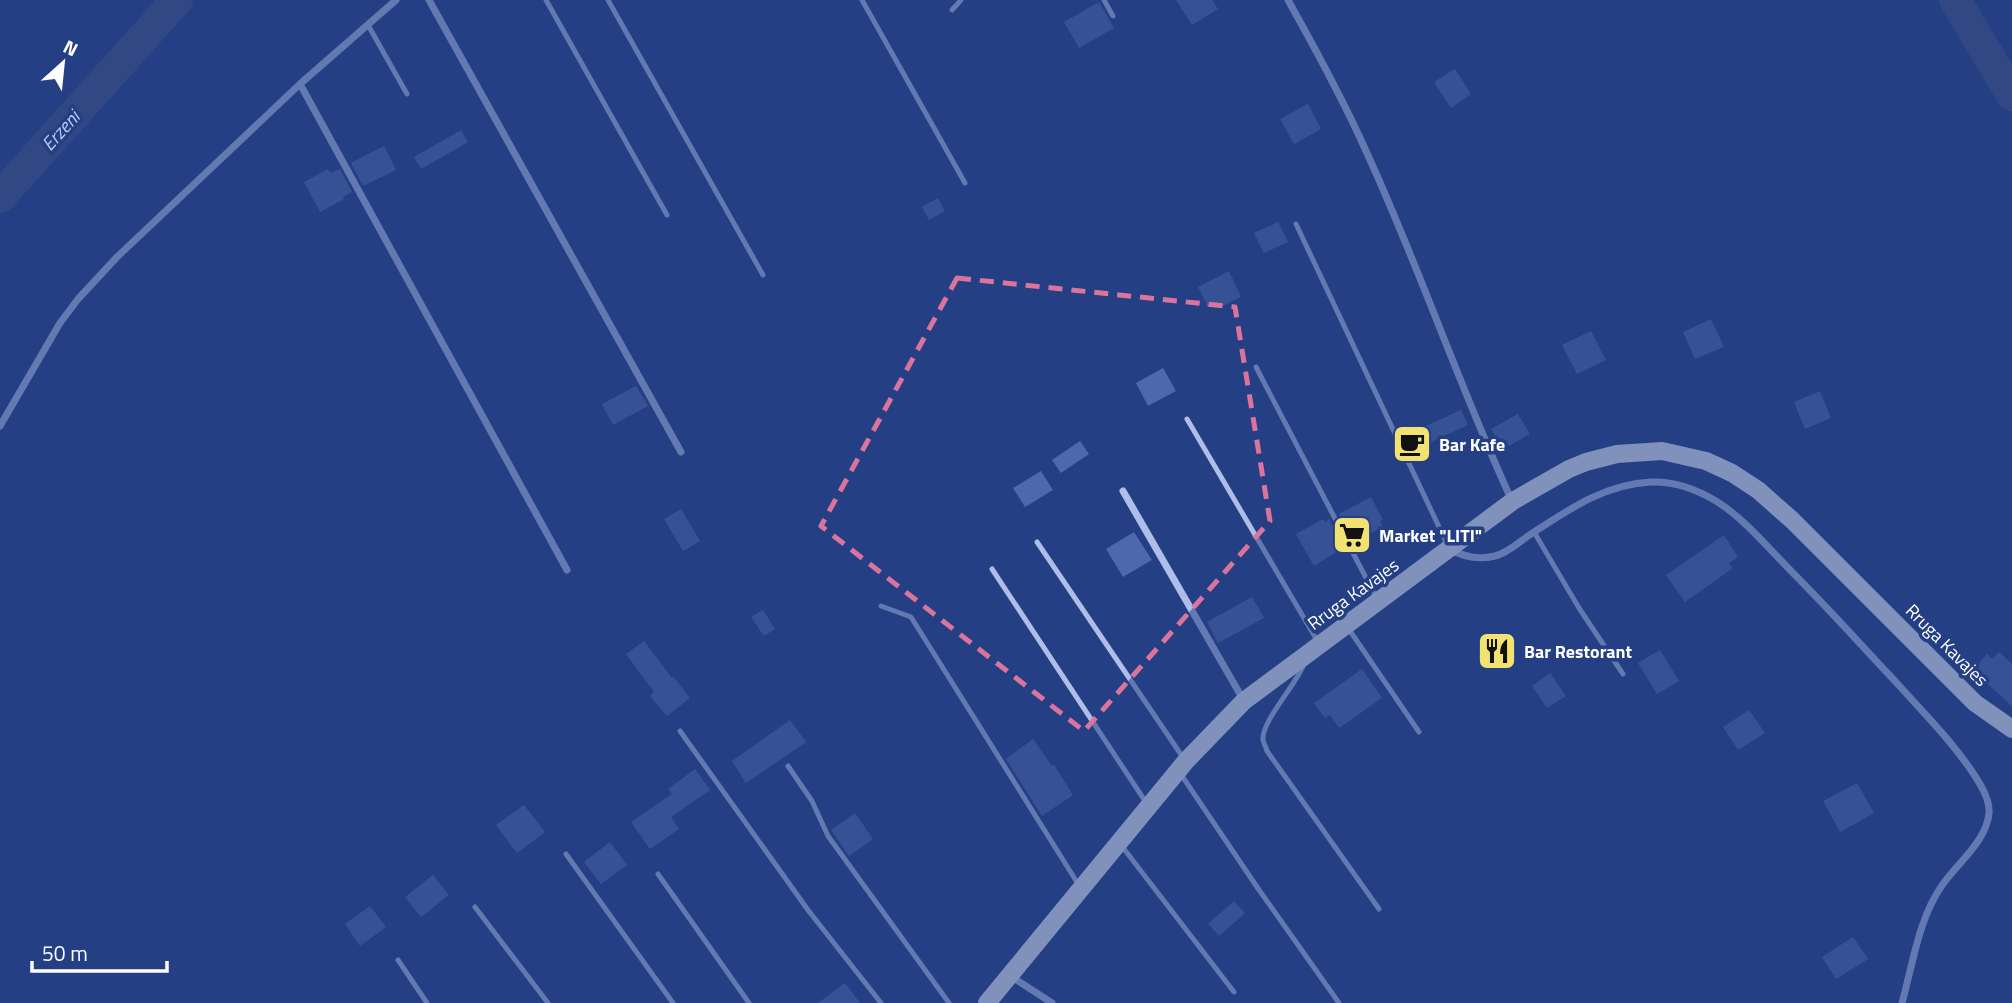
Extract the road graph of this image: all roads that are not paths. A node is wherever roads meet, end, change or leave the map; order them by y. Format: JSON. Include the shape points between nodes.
{"nodes":[{"id":1,"x":396,"y":0,"type":"edge"},
{"id":2,"x":429,"y":0,"type":"edge"},
{"id":3,"x":546,"y":0,"type":"edge"},
{"id":4,"x":608,"y":0,"type":"edge"},
{"id":5,"x":862,"y":0,"type":"edge"},
{"id":6,"x":961,"y":0,"type":"edge"},
{"id":7,"x":1104,"y":0,"type":"edge"},
{"id":8,"x":1289,"y":1,"type":"edge"},
{"id":9,"x":952,"y":10,"type":"dead end"},
{"id":10,"x":1113,"y":16,"type":"dead end"},
{"id":11,"x":368,"y":25,"type":"junction"},
{"id":12,"x":300,"y":84,"type":"junction"},
{"id":13,"x":407,"y":94,"type":"dead end"},
{"id":14,"x":965,"y":183,"type":"dead end"},
{"id":15,"x":667,"y":215,"type":"dead end"},
{"id":16,"x":1296,"y":224,"type":"dead end"},
{"id":17,"x":762,"y":275,"type":"dead end"},
{"id":18,"x":1256,"y":367,"type":"dead end"},
{"id":19,"x":1187,"y":419,"type":"dead end"},
{"id":20,"x":0,"y":426,"type":"edge"},
{"id":21,"x":681,"y":452,"type":"dead end"},
{"id":22,"x":1123,"y":491,"type":"dead end"},
{"id":23,"x":1513,"y":501,"type":"junction"},
{"id":24,"x":1534,"y":532,"type":"junction"},
{"id":25,"x":1037,"y":542,"type":"dead end"},
{"id":26,"x":1449,"y":549,"type":"junction"},
{"id":27,"x":992,"y":569,"type":"dead end"},
{"id":28,"x":568,"y":570,"type":"dead end"},
{"id":29,"x":1378,"y":602,"type":"junction"},
{"id":30,"x":881,"y":607,"type":"dead end"},
{"id":31,"x":1346,"y":625,"type":"junction"},
{"id":32,"x":1313,"y":650,"type":"junction"},
{"id":33,"x":1623,"y":674,"type":"dead end"},
{"id":34,"x":1244,"y":702,"type":"junction"},
{"id":35,"x":2012,"y":729,"type":"edge"},
{"id":36,"x":680,"y":731,"type":"dead end"},
{"id":37,"x":1419,"y":732,"type":"dead end"},
{"id":38,"x":788,"y":766,"type":"dead end"},
{"id":39,"x":1182,"y":766,"type":"junction"},
{"id":40,"x":1149,"y":806,"type":"junction"},
{"id":41,"x":1119,"y":843,"type":"junction"},
{"id":42,"x":566,"y":854,"type":"dead end"},
{"id":43,"x":658,"y":874,"type":"dead end"},
{"id":44,"x":1082,"y":890,"type":"junction"},
{"id":45,"x":475,"y":907,"type":"dead end"},
{"id":46,"x":1379,"y":908,"type":"dead end"},
{"id":47,"x":398,"y":960,"type":"dead end"},
{"id":48,"x":1010,"y":976,"type":"junction"},
{"id":49,"x":1234,"y":992,"type":"dead end"},
{"id":50,"x":427,"y":1003,"type":"edge"},
{"id":51,"x":548,"y":1003,"type":"edge"},
{"id":52,"x":673,"y":1003,"type":"edge"},
{"id":53,"x":749,"y":1003,"type":"edge"},
{"id":54,"x":881,"y":1003,"type":"edge"},
{"id":55,"x":949,"y":1003,"type":"edge"},
{"id":56,"x":987,"y":1003,"type":"edge"},
{"id":57,"x":1052,"y":1003,"type":"edge"},
{"id":58,"x":1339,"y":1003,"type":"edge"},
{"id":59,"x":1902,"y":1003,"type":"edge"}],
"edges":[{"from":1,"to":11,"type":"street"},
{"from":2,"to":21,"type":"street"},
{"from":3,"to":15,"type":"lane"},
{"from":4,"to":17,"type":"lane"},
{"from":5,"to":14,"type":"lane"},
{"from":6,"to":9,"type":"lane"},
{"from":7,"to":10,"type":"lane"},
{"from":8,"to":23,"type":"street","via":[[1367,152]]},
{"from":11,"to":12,"type":"street"},
{"from":11,"to":13,"type":"lane"},
{"from":12,"to":20,"type":"street","via":[[78,299]]},
{"from":12,"to":28,"type":"street"},
{"from":16,"to":26,"type":"lane"},
{"from":18,"to":29,"type":"lane"},
{"from":19,"to":32,"type":"lane"},
{"from":22,"to":34,"type":"street"},
{"from":23,"to":26,"type":"main road","name":"Rruga Kavajes"},
{"from":23,"to":35,"type":"main road","name":"Rruga Kavajes","via":[[1569,469],[1617,454],[1662,451],[1720,466],[1772,502],[1975,703]]},
{"from":24,"to":26,"type":"street","via":[[1499,555],[1482,559]]},
{"from":24,"to":33,"type":"lane"},
{"from":24,"to":59,"type":"street","via":[[1577,505],[1623,486],[1670,482],[1705,495],[1735,516],[1819,599],[1951,743],[1987,797],[1989,814],[1981,834],[1929,905]]},
{"from":25,"to":39,"type":"lane"},
{"from":26,"to":29,"type":"main road","name":"Rruga Kavajes"},
{"from":27,"to":40,"type":"lane"},
{"from":29,"to":31,"type":"main road","name":"Rruga Kavajes"},
{"from":30,"to":44,"type":"lane","via":[[911,617]]},
{"from":31,"to":32,"type":"main road","name":"Rruga Kavajes"},
{"from":31,"to":37,"type":"lane"},
{"from":32,"to":34,"type":"main road","name":"Rruga Kavajes"},
{"from":32,"to":46,"type":"lane","via":[[1265,728],[1263,739]]},
{"from":34,"to":39,"type":"main road","name":"Rruga Kavajes"},
{"from":36,"to":54,"type":"lane"},
{"from":38,"to":55,"type":"lane","via":[[828,836]]},
{"from":39,"to":40,"type":"main road","name":"Rruga Kavajes"},
{"from":39,"to":58,"type":"lane","via":[[1257,887]]},
{"from":40,"to":41,"type":"main road","name":"Rruga Kavajes"},
{"from":41,"to":44,"type":"main road","name":"Rruga Kavajes"},
{"from":41,"to":49,"type":"lane"},
{"from":42,"to":52,"type":"lane"},
{"from":43,"to":53,"type":"lane"},
{"from":44,"to":48,"type":"main road","name":"Rruga Kavajes"},
{"from":45,"to":51,"type":"lane"},
{"from":47,"to":50,"type":"lane"},
{"from":48,"to":56,"type":"main road","name":"Rruga Kavajes"},
{"from":48,"to":57,"type":"street"}]}
